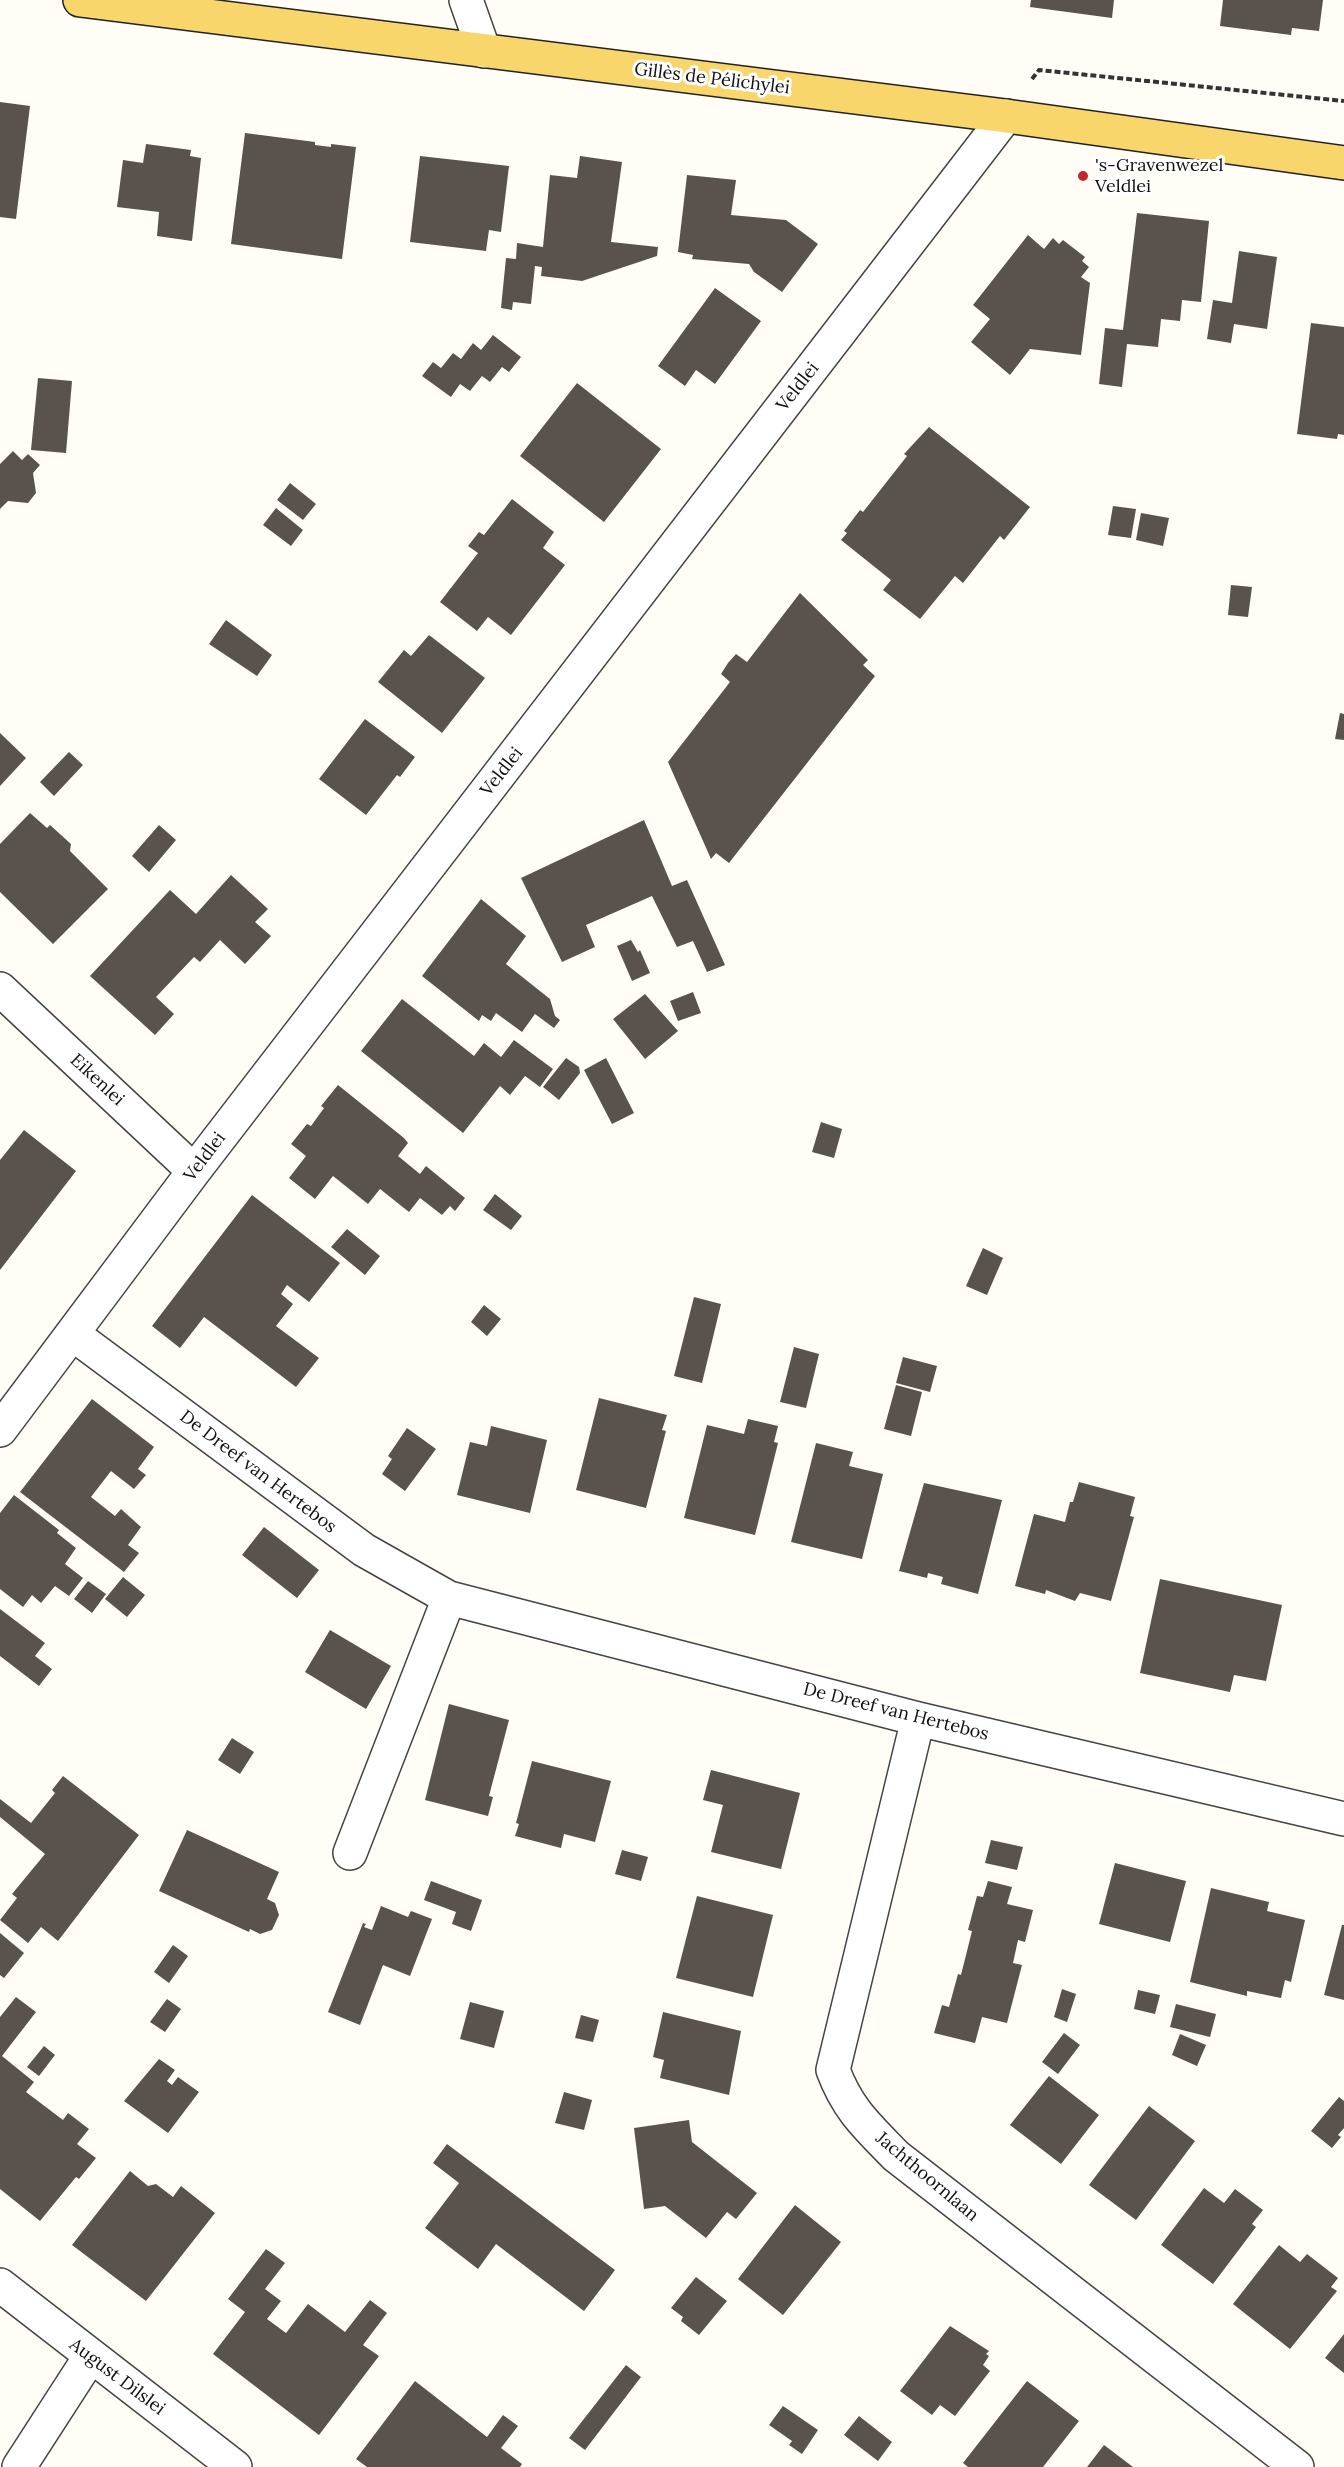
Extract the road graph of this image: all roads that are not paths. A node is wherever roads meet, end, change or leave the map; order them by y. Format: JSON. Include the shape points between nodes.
{"nodes":[{"id":1,"x":80,"y":0,"type":"edge"},
{"id":2,"x":466,"y":0,"type":"edge"},
{"id":3,"x":484,"y":51,"type":"junction"},
{"id":4,"x":1006,"y":116,"type":"junction"},
{"id":5,"x":1344,"y":163,"type":"edge"},
{"id":6,"x":0,"y":989,"type":"edge"},
{"id":7,"x":194,"y":1171,"type":"junction"},
{"id":8,"x":74,"y":1335,"type":"junction"},
{"id":9,"x":0,"y":1431,"type":"edge"},
{"id":10,"x":449,"y":1598,"type":"junction"},
{"id":11,"x":918,"y":1719,"type":"junction"},
{"id":12,"x":1344,"y":1819,"type":"edge"},
{"id":13,"x":350,"y":1853,"type":"dead end"},
{"id":14,"x":0,"y":2285,"type":"edge"},
{"id":15,"x":90,"y":2358,"type":"junction"},
{"id":16,"x":19,"y":2467,"type":"edge"},
{"id":17,"x":236,"y":2467,"type":"edge"},
{"id":18,"x":1297,"y":2467,"type":"edge"}],
"edges":[{"from":1,"to":3,"type":"main road","name":"Gillès de Pélichylei"},
{"from":2,"to":3,"type":"street"},
{"from":3,"to":4,"type":"main road","name":"Gillès de Pélichylei"},
{"from":4,"to":5,"type":"main road","name":"Gillès de Pélichylei"},
{"from":4,"to":7,"type":"street","name":"Veldlei"},
{"from":6,"to":7,"type":"street","name":"Eikenlei"},
{"from":7,"to":8,"type":"street","name":"Veldlei"},
{"from":8,"to":9,"type":"street","name":"Veldlei"},
{"from":8,"to":10,"type":"street","name":"De Dreef van Hertebos","via":[[364,1550]]},
{"from":10,"to":11,"type":"street","name":"De Dreef van Hertebos"},
{"from":10,"to":13,"type":"street"},
{"from":11,"to":12,"type":"street","name":"De Dreef van Hertebos"},
{"from":11,"to":18,"type":"street","name":"Jachthoornlaan","via":[[833,2070],[843,2098],[896,2156]]},
{"from":14,"to":15,"type":"street","name":"August Dilslei"},
{"from":15,"to":16,"type":"street"},
{"from":15,"to":17,"type":"street","name":"August Dilslei"}]}
